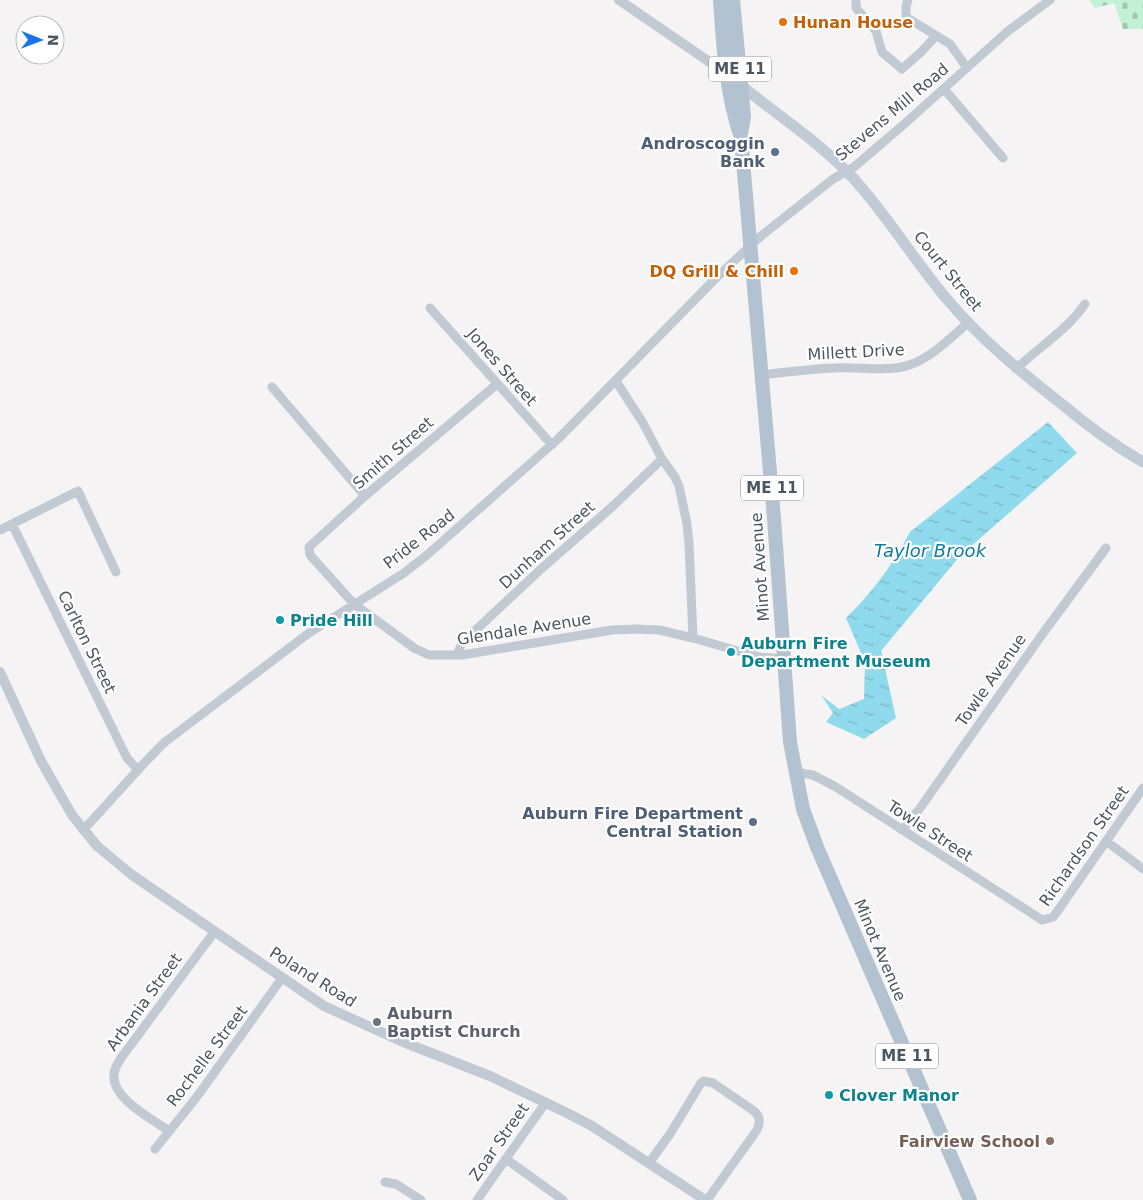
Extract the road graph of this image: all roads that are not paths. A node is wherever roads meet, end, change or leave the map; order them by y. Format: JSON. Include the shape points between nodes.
{"nodes":[{"id":1,"x":619,"y":0,"type":"edge"},
{"id":2,"x":720,"y":0,"type":"edge"},
{"id":3,"x":733,"y":0,"type":"edge"},
{"id":4,"x":856,"y":0,"type":"edge"},
{"id":5,"x":908,"y":0,"type":"edge"},
{"id":6,"x":1050,"y":0,"type":"edge"},
{"id":7,"x":936,"y":36,"type":"junction"},
{"id":8,"x":967,"y":68,"type":"junction"},
{"id":9,"x":727,"y":74,"type":"junction"},
{"id":10,"x":741,"y":86,"type":"junction"},
{"id":11,"x":944,"y":89,"type":"junction"},
{"id":12,"x":741,"y":138,"type":"junction"},
{"id":13,"x":1003,"y":158,"type":"dead end"},
{"id":14,"x":846,"y":171,"type":"junction"},
{"id":15,"x":751,"y":246,"type":"junction"},
{"id":16,"x":1085,"y":304,"type":"dead end"},
{"id":17,"x":430,"y":308,"type":"dead end"},
{"id":18,"x":968,"y":323,"type":"junction"},
{"id":19,"x":1016,"y":368,"type":"junction"},
{"id":20,"x":762,"y":375,"type":"junction"},
{"id":21,"x":616,"y":381,"type":"junction"},
{"id":22,"x":496,"y":384,"type":"junction"},
{"id":23,"x":272,"y":387,"type":"dead end"},
{"id":24,"x":552,"y":445,"type":"junction"},
{"id":25,"x":662,"y":459,"type":"junction"},
{"id":26,"x":1143,"y":462,"type":"edge"},
{"id":27,"x":365,"y":496,"type":"junction"},
{"id":28,"x":12,"y":524,"type":"junction"},
{"id":29,"x":0,"y":530,"type":"edge"},
{"id":30,"x":309,"y":547,"type":"joint"},
{"id":31,"x":1106,"y":548,"type":"dead end"},
{"id":32,"x":116,"y":572,"type":"dead end"},
{"id":33,"x":354,"y":604,"type":"junction"},
{"id":34,"x":693,"y":638,"type":"junction"},
{"id":35,"x":458,"y":655,"type":"junction"},
{"id":36,"x":785,"y":659,"type":"junction"},
{"id":37,"x":0,"y":672,"type":"edge"},
{"id":38,"x":138,"y":770,"type":"junction"},
{"id":39,"x":794,"y":772,"type":"junction"},
{"id":40,"x":1143,"y":788,"type":"edge"},
{"id":41,"x":83,"y":830,"type":"junction"},
{"id":42,"x":902,"y":830,"type":"junction"},
{"id":43,"x":1106,"y":841,"type":"junction"},
{"id":44,"x":1143,"y":869,"type":"edge"},
{"id":45,"x":1048,"y":920,"type":"joint"},
{"id":46,"x":215,"y":931,"type":"junction"},
{"id":47,"x":282,"y":978,"type":"junction"},
{"id":48,"x":546,"y":1102,"type":"junction"},
{"id":49,"x":169,"y":1131,"type":"junction"},
{"id":50,"x":155,"y":1149,"type":"dead end"},
{"id":51,"x":506,"y":1159,"type":"junction"},
{"id":52,"x":649,"y":1163,"type":"junction"},
{"id":53,"x":385,"y":1182,"type":"dead end"},
{"id":54,"x":421,"y":1200,"type":"edge"},
{"id":55,"x":477,"y":1200,"type":"edge"},
{"id":56,"x":563,"y":1200,"type":"edge"},
{"id":57,"x":706,"y":1200,"type":"edge"},
{"id":58,"x":970,"y":1200,"type":"edge"}],
"edges":[{"from":1,"to":9,"type":"street"},
{"from":2,"to":9,"type":"main road","name":"Minot Avenue","number":"ME 11"},
{"from":3,"to":10,"type":"main road","name":"Minot Avenue","number":"ME 11"},
{"from":4,"to":7,"type":"street","via":[[856,8],[876,31],[882,52],[902,68]]},
{"from":5,"to":7,"type":"street","via":[[906,17]]},
{"from":6,"to":8,"type":"street","name":"Stevens Mill Road","via":[[1008,31]]},
{"from":7,"to":8,"type":"street","via":[[950,44]]},
{"from":8,"to":11,"type":"street","name":"Stevens Mill Road"},
{"from":9,"to":10,"type":"main road","name":"Court Street"},
{"from":9,"to":12,"type":"main road","name":"Minot Avenue","number":"ME 11","via":[[732,113]]},
{"from":10,"to":12,"type":"main road","name":"Minot Avenue","number":"ME 11","via":[[744,116]]},
{"from":10,"to":14,"type":"main road","name":"Court Street","via":[[820,146]]},
{"from":11,"to":13,"type":"street"},
{"from":11,"to":14,"type":"street","name":"Stevens Mill Road"},
{"from":12,"to":15,"type":"main road","name":"Minot Avenue","number":"ME 11"},
{"from":14,"to":15,"type":"street","name":"Stevens Mill Road","via":[[833,178]]},
{"from":14,"to":18,"type":"main road","name":"Court Street"},
{"from":15,"to":20,"type":"main road","name":"Minot Avenue","number":"ME 11"},
{"from":15,"to":21,"type":"street","name":"Pride Road"},
{"from":16,"to":19,"type":"street","via":[[1075,318]]},
{"from":17,"to":22,"type":"street","name":"Jones Street"},
{"from":18,"to":19,"type":"main road","name":"Court Street"},
{"from":18,"to":20,"type":"street","name":"Millett Drive","via":[[909,366]]},
{"from":19,"to":26,"type":"main road","name":"Court Street","via":[[1096,431]]},
{"from":20,"to":36,"type":"main road","name":"Minot Avenue","number":"ME 11"},
{"from":21,"to":24,"type":"street","name":"Pride Road"},
{"from":21,"to":25,"type":"street"},
{"from":22,"to":24,"type":"street","name":"Jones Street"},
{"from":22,"to":27,"type":"street","name":"Smith Street"},
{"from":23,"to":27,"type":"street"},
{"from":24,"to":33,"type":"street","name":"Pride Road","via":[[422,560]]},
{"from":25,"to":34,"type":"street","via":[[679,486],[687,524]]},
{"from":25,"to":35,"type":"street","name":"Dunham Street","via":[[462,643]]},
{"from":27,"to":30,"type":"street","name":"Smith Street"},
{"from":28,"to":29,"type":"street"},
{"from":28,"to":32,"type":"street","via":[[78,492]]},
{"from":28,"to":38,"type":"street","name":"Carlton Street","via":[[127,758]]},
{"from":30,"to":33,"type":"street","name":"Glendale Avenue","via":[[310,555]]},
{"from":31,"to":42,"type":"street","name":"Towle Avenue"},
{"from":33,"to":35,"type":"street","name":"Glendale Avenue","via":[[420,651],[439,656]]},
{"from":33,"to":38,"type":"street","name":"Pride Road","via":[[243,682],[165,742]]},
{"from":34,"to":35,"type":"street","name":"Glendale Avenue","via":[[647,629],[612,630]]},
{"from":34,"to":36,"type":"street","name":"Glendale Avenue","via":[[759,657]]},
{"from":36,"to":39,"type":"main road","name":"Minot Avenue","number":"ME 11"},
{"from":37,"to":41,"type":"street","name":"Poland Road","via":[[55,787]]},
{"from":38,"to":41,"type":"street","name":"Pride Road"},
{"from":39,"to":42,"type":"street","name":"Towle Street","via":[[818,776]]},
{"from":39,"to":58,"type":"main road","name":"Minot Avenue","number":"ME 11","via":[[817,847]]},
{"from":40,"to":43,"type":"street","name":"Richardson Street"},
{"from":41,"to":46,"type":"street","name":"Poland Road","via":[[114,860]]},
{"from":42,"to":45,"type":"street","name":"Towle Street","via":[[1033,915]]},
{"from":43,"to":44,"type":"street"},
{"from":43,"to":45,"type":"street","name":"Richardson Street"},
{"from":46,"to":47,"type":"street","name":"Poland Road"},
{"from":46,"to":49,"type":"street","name":"Arbania Street","via":[[115,1068],[115,1084],[123,1096]]},
{"from":47,"to":48,"type":"street","name":"Poland Road","via":[[352,1020]]},
{"from":47,"to":49,"type":"street","name":"Rochelle Street"},
{"from":48,"to":51,"type":"street","name":"Zoar Street"},
{"from":48,"to":52,"type":"street","name":"Poland Road","via":[[592,1126]]},
{"from":49,"to":50,"type":"street","name":"Rochelle Street"},
{"from":51,"to":55,"type":"street","name":"Zoar Street"},
{"from":51,"to":56,"type":"street"},
{"from":52,"to":57,"type":"street","name":"Poland Road"},
{"from":52,"to":57,"type":"street","via":[[701,1083],[713,1083],[759,1118],[756,1130]]},
{"from":53,"to":54,"type":"street","via":[[396,1184]]}]}
